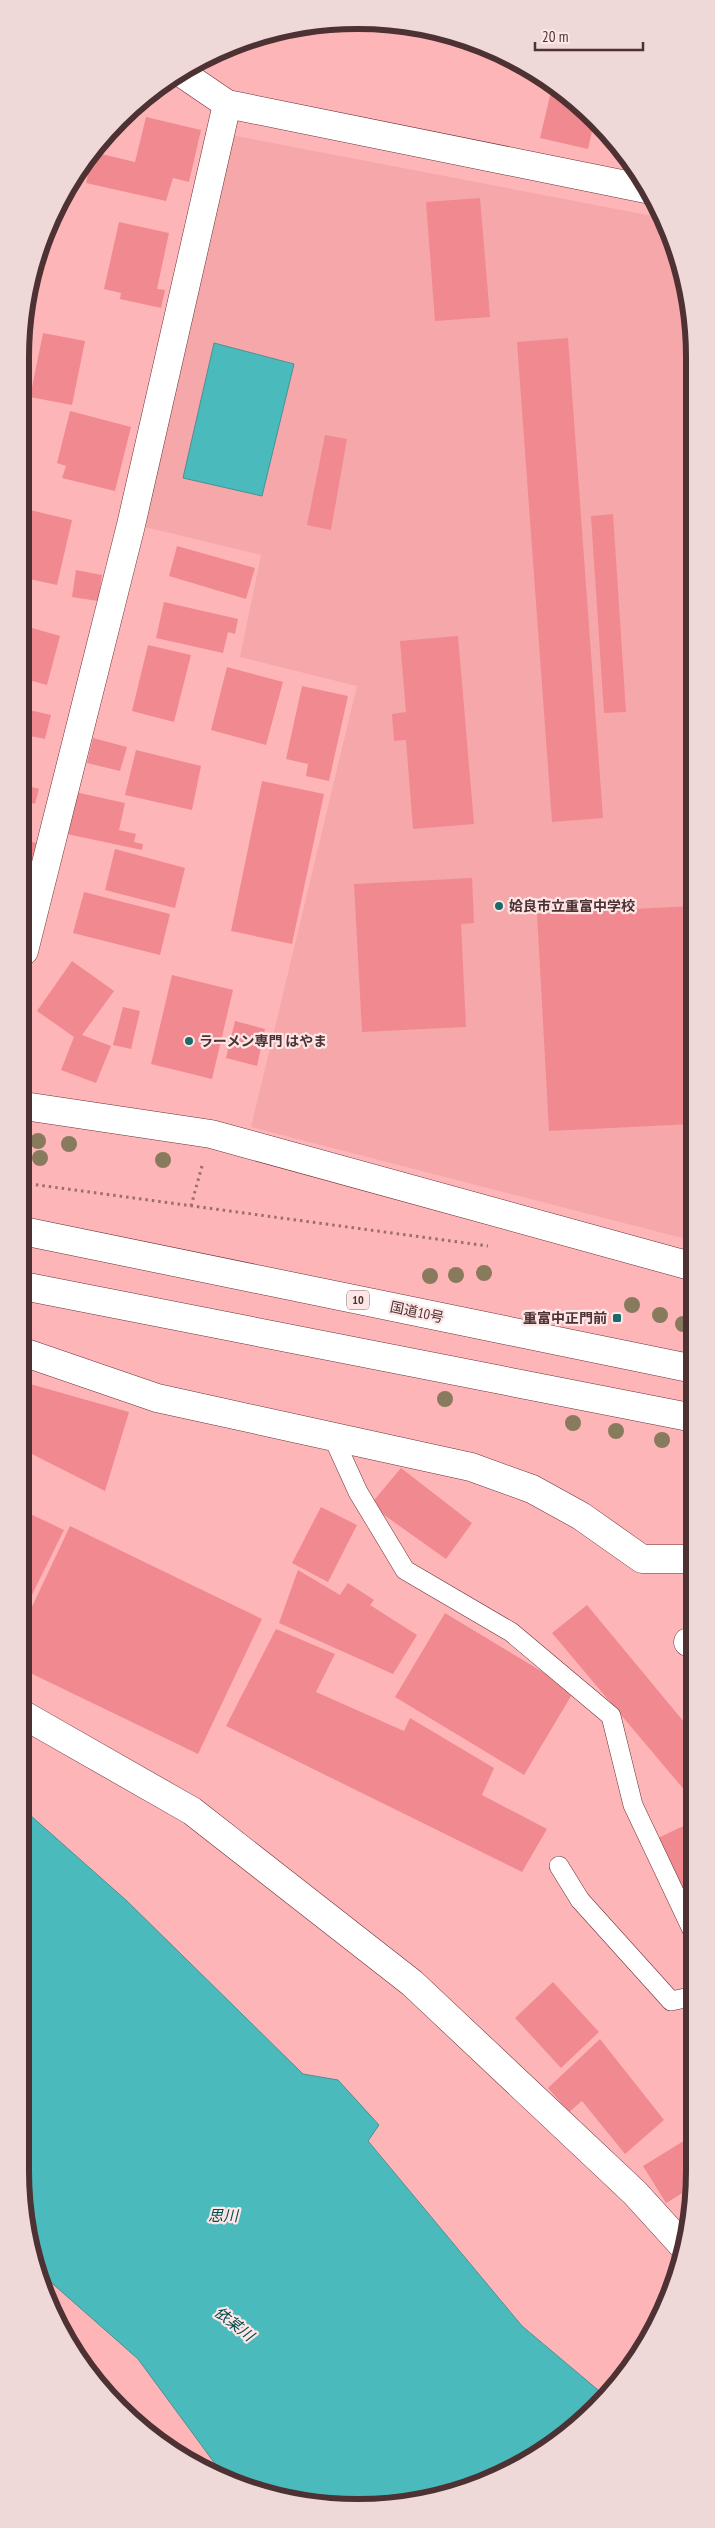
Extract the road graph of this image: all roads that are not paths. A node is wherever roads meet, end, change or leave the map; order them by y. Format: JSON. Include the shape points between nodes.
{"nodes":[{"id":1,"x":187,"y":77,"type":"edge"},
{"id":2,"x":227,"y":104,"type":"junction"},
{"id":3,"x":639,"y":188,"type":"edge"},
{"id":4,"x":29,"y":931,"type":"edge"},
{"id":5,"x":29,"y":1107,"type":"edge"},
{"id":6,"x":29,"y":1232,"type":"edge"},
{"id":7,"x":686,"y":1265,"type":"edge"},
{"id":8,"x":29,"y":1287,"type":"edge"},
{"id":9,"x":29,"y":1354,"type":"edge"},
{"id":10,"x":686,"y":1367,"type":"edge"},
{"id":11,"x":686,"y":1416,"type":"edge"},
{"id":12,"x":333,"y":1437,"type":"junction"},
{"id":13,"x":686,"y":1559,"type":"edge"},
{"id":14,"x":29,"y":1718,"type":"edge"},
{"id":15,"x":559,"y":1866,"type":"dead end"},
{"id":16,"x":686,"y":1917,"type":"edge"},
{"id":17,"x":686,"y":1998,"type":"edge"},
{"id":18,"x":679,"y":2241,"type":"edge"}],
"edges":[{"from":1,"to":2,"type":"main road"},
{"from":2,"to":3,"type":"main road"},
{"from":2,"to":4,"type":"main road","via":[[130,525]]},
{"from":5,"to":7,"type":"main road","via":[[211,1134]]},
{"from":6,"to":10,"type":"main road","name":"国道10号","number":"10"},
{"from":8,"to":11,"type":"main road"},
{"from":9,"to":12,"type":"main road","via":[[156,1398]]},
{"from":12,"to":13,"type":"main road","via":[[471,1467],[532,1488],[581,1516],[642,1559]]},
{"from":12,"to":16,"type":"lane","via":[[358,1492],[405,1570],[511,1632],[611,1716],[633,1805]]},
{"from":14,"to":18,"type":"main road","via":[[192,1811],[412,1983],[635,2193]]},
{"from":15,"to":17,"type":"lane","via":[[580,1900],[671,2001]]}]}
